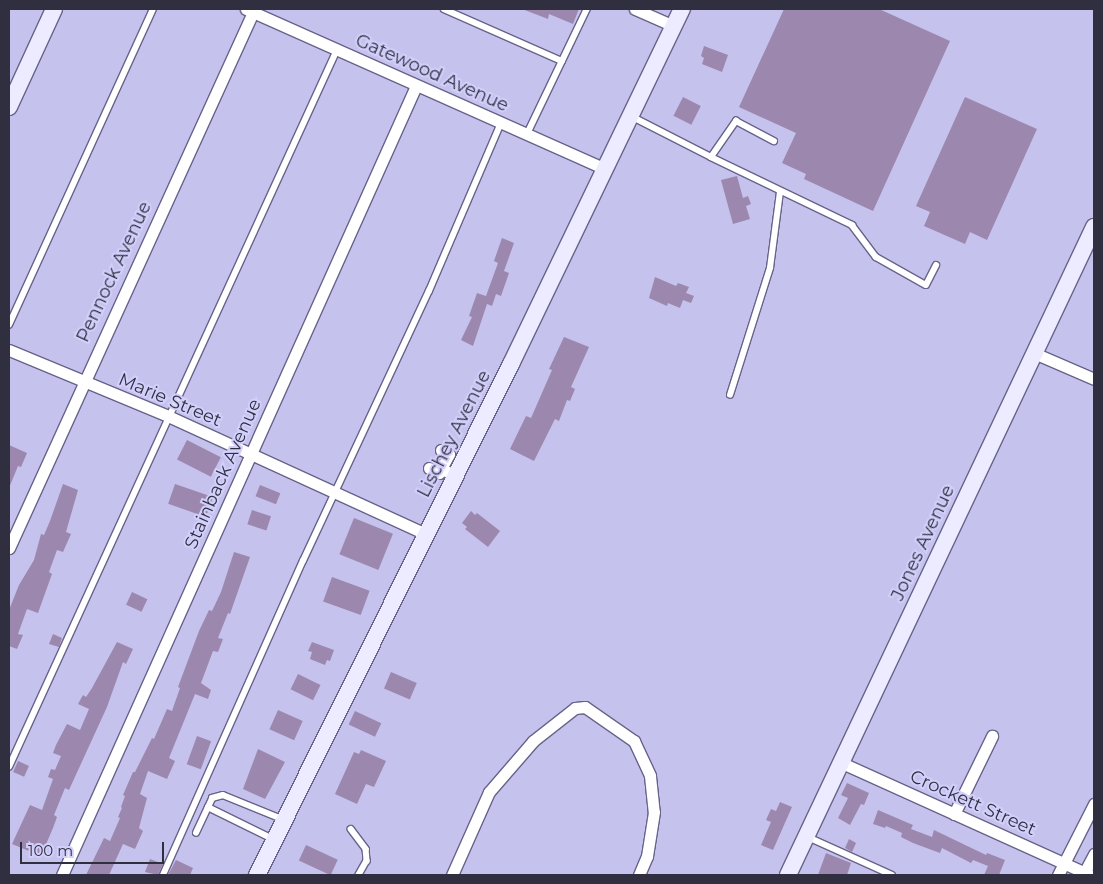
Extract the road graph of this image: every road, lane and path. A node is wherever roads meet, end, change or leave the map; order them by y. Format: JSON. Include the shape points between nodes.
{"nodes":[{"id":1,"x":54,"y":9,"type":"edge"},
{"id":2,"x":153,"y":9,"type":"edge"},
{"id":3,"x":444,"y":9,"type":"edge"},
{"id":4,"x":587,"y":9,"type":"edge"},
{"id":5,"x":636,"y":9,"type":"edge"},
{"id":6,"x":682,"y":9,"type":"edge"},
{"id":7,"x":249,"y":10,"type":"edge"},
{"id":8,"x":674,"y":26,"type":"junction"},
{"id":9,"x":337,"y":50,"type":"junction"},
{"id":10,"x":562,"y":61,"type":"junction"},
{"id":11,"x":416,"y":86,"type":"junction"},
{"id":12,"x":9,"y":107,"type":"edge"},
{"id":13,"x":632,"y":116,"type":"junction"},
{"id":14,"x":501,"y":123,"type":"junction"},
{"id":15,"x":527,"y":134,"type":"junction"},
{"id":16,"x":774,"y":141,"type":"dead end"},
{"id":17,"x":712,"y":157,"type":"junction"},
{"id":18,"x":606,"y":168,"type":"junction"},
{"id":19,"x":780,"y":192,"type":"junction"},
{"id":20,"x":1093,"y":232,"type":"edge"},
{"id":21,"x":936,"y":265,"type":"dead end"},
{"id":22,"x":9,"y":325,"type":"edge"},
{"id":23,"x":9,"y":350,"type":"edge"},
{"id":24,"x":1034,"y":353,"type":"junction"},
{"id":25,"x":1094,"y":378,"type":"edge"},
{"id":26,"x":83,"y":382,"type":"junction"},
{"id":27,"x":730,"y":395,"type":"dead end"},
{"id":28,"x":168,"y":416,"type":"junction"},
{"id":29,"x":251,"y":455,"type":"junction"},
{"id":30,"x":334,"y":493,"type":"junction"},
{"id":31,"x":426,"y":534,"type":"junction"},
{"id":32,"x":9,"y":548,"type":"edge"},
{"id":33,"x":992,"y":736,"type":"dead end"},
{"id":34,"x":842,"y":763,"type":"junction"},
{"id":35,"x":9,"y":767,"type":"edge"},
{"id":36,"x":1094,"y":804,"type":"edge"},
{"id":37,"x":208,"y":808,"type":"junction"},
{"id":38,"x":954,"y":814,"type":"junction"},
{"id":39,"x":284,"y":820,"type":"junction"},
{"id":40,"x":351,"y":829,"type":"dead end"},
{"id":41,"x":196,"y":833,"type":"dead end"},
{"id":42,"x":806,"y":837,"type":"junction"},
{"id":43,"x":274,"y":840,"type":"junction"},
{"id":44,"x":1094,"y":854,"type":"edge"},
{"id":45,"x":1064,"y":863,"type":"junction"},
{"id":46,"x":1086,"y":874,"type":"edge"},
{"id":47,"x":62,"y":875,"type":"edge"},
{"id":48,"x":163,"y":875,"type":"edge"},
{"id":49,"x":258,"y":875,"type":"edge"},
{"id":50,"x":359,"y":875,"type":"edge"},
{"id":51,"x":452,"y":875,"type":"edge"},
{"id":52,"x":639,"y":875,"type":"edge"},
{"id":53,"x":788,"y":875,"type":"edge"},
{"id":54,"x":892,"y":875,"type":"edge"},
{"id":55,"x":1058,"y":875,"type":"edge"}],
"edges":[{"from":1,"to":12,"type":"street"},
{"from":2,"to":22,"type":"lane"},
{"from":3,"to":10,"type":"lane"},
{"from":4,"to":10,"type":"lane"},
{"from":5,"to":8,"type":"street"},
{"from":6,"to":8,"type":"street","name":"Lischey Avenue"},
{"from":7,"to":9,"type":"street","name":"Gatewood Avenue"},
{"from":7,"to":26,"type":"street","name":"Pennock Avenue"},
{"from":8,"to":13,"type":"street","name":"Lischey Avenue"},
{"from":9,"to":11,"type":"street","name":"Gatewood Avenue"},
{"from":9,"to":28,"type":"lane"},
{"from":10,"to":15,"type":"lane"},
{"from":11,"to":14,"type":"street","name":"Gatewood Avenue"},
{"from":11,"to":29,"type":"street","name":"Stainback Avenue"},
{"from":13,"to":17,"type":"lane"},
{"from":13,"to":18,"type":"street","name":"Lischey Avenue"},
{"from":14,"to":15,"type":"street","name":"Gatewood Avenue"},
{"from":14,"to":30,"type":"lane","via":[[429,291]]},
{"from":15,"to":18,"type":"street","name":"Gatewood Avenue"},
{"from":16,"to":17,"type":"lane","via":[[736,121]]},
{"from":17,"to":19,"type":"lane"},
{"from":18,"to":31,"type":"street","name":"Lischey Avenue","via":[[441,464]]},
{"from":19,"to":21,"type":"lane","via":[[852,225],[876,257],[926,284]]},
{"from":19,"to":27,"type":"lane","via":[[770,268]]},
{"from":20,"to":24,"type":"street","name":"Jones Avenue"},
{"from":23,"to":26,"type":"street","name":"Marie Street"},
{"from":24,"to":25,"type":"street"},
{"from":24,"to":34,"type":"street","name":"Jones Avenue"},
{"from":26,"to":28,"type":"street","name":"Marie Street"},
{"from":26,"to":32,"type":"street","name":"Pennock Avenue"},
{"from":28,"to":29,"type":"street","name":"Marie Street"},
{"from":28,"to":35,"type":"lane"},
{"from":29,"to":30,"type":"street","name":"Marie Street"},
{"from":29,"to":47,"type":"street","name":"Stainback Avenue"},
{"from":30,"to":31,"type":"street","name":"Marie Street"},
{"from":30,"to":48,"type":"lane"},
{"from":31,"to":39,"type":"street","name":"Lischey Avenue"},
{"from":33,"to":38,"type":"street"},
{"from":34,"to":38,"type":"street","name":"Crockett Street"},
{"from":34,"to":42,"type":"street","name":"Jones Avenue"},
{"from":36,"to":45,"type":"street"},
{"from":37,"to":39,"type":"lane","via":[[212,798],[223,795]]},
{"from":37,"to":41,"type":"lane"},
{"from":37,"to":43,"type":"lane"},
{"from":38,"to":45,"type":"street","name":"Crockett Street"},
{"from":39,"to":43,"type":"street","name":"Lischey Avenue"},
{"from":40,"to":50,"type":"lane","via":[[366,849],[367,861]]},
{"from":42,"to":53,"type":"street","name":"Jones Avenue"},
{"from":42,"to":54,"type":"lane"},
{"from":43,"to":49,"type":"street","name":"Lischey Avenue"},
{"from":44,"to":46,"type":"street"},
{"from":45,"to":46,"type":"street","name":"Crockett Street"},
{"from":45,"to":55,"type":"street"},
{"from":51,"to":52,"type":"street","via":[[489,792],[533,741],[575,708],[585,706],[634,741],[650,776],[654,812],[647,856]]}]}
